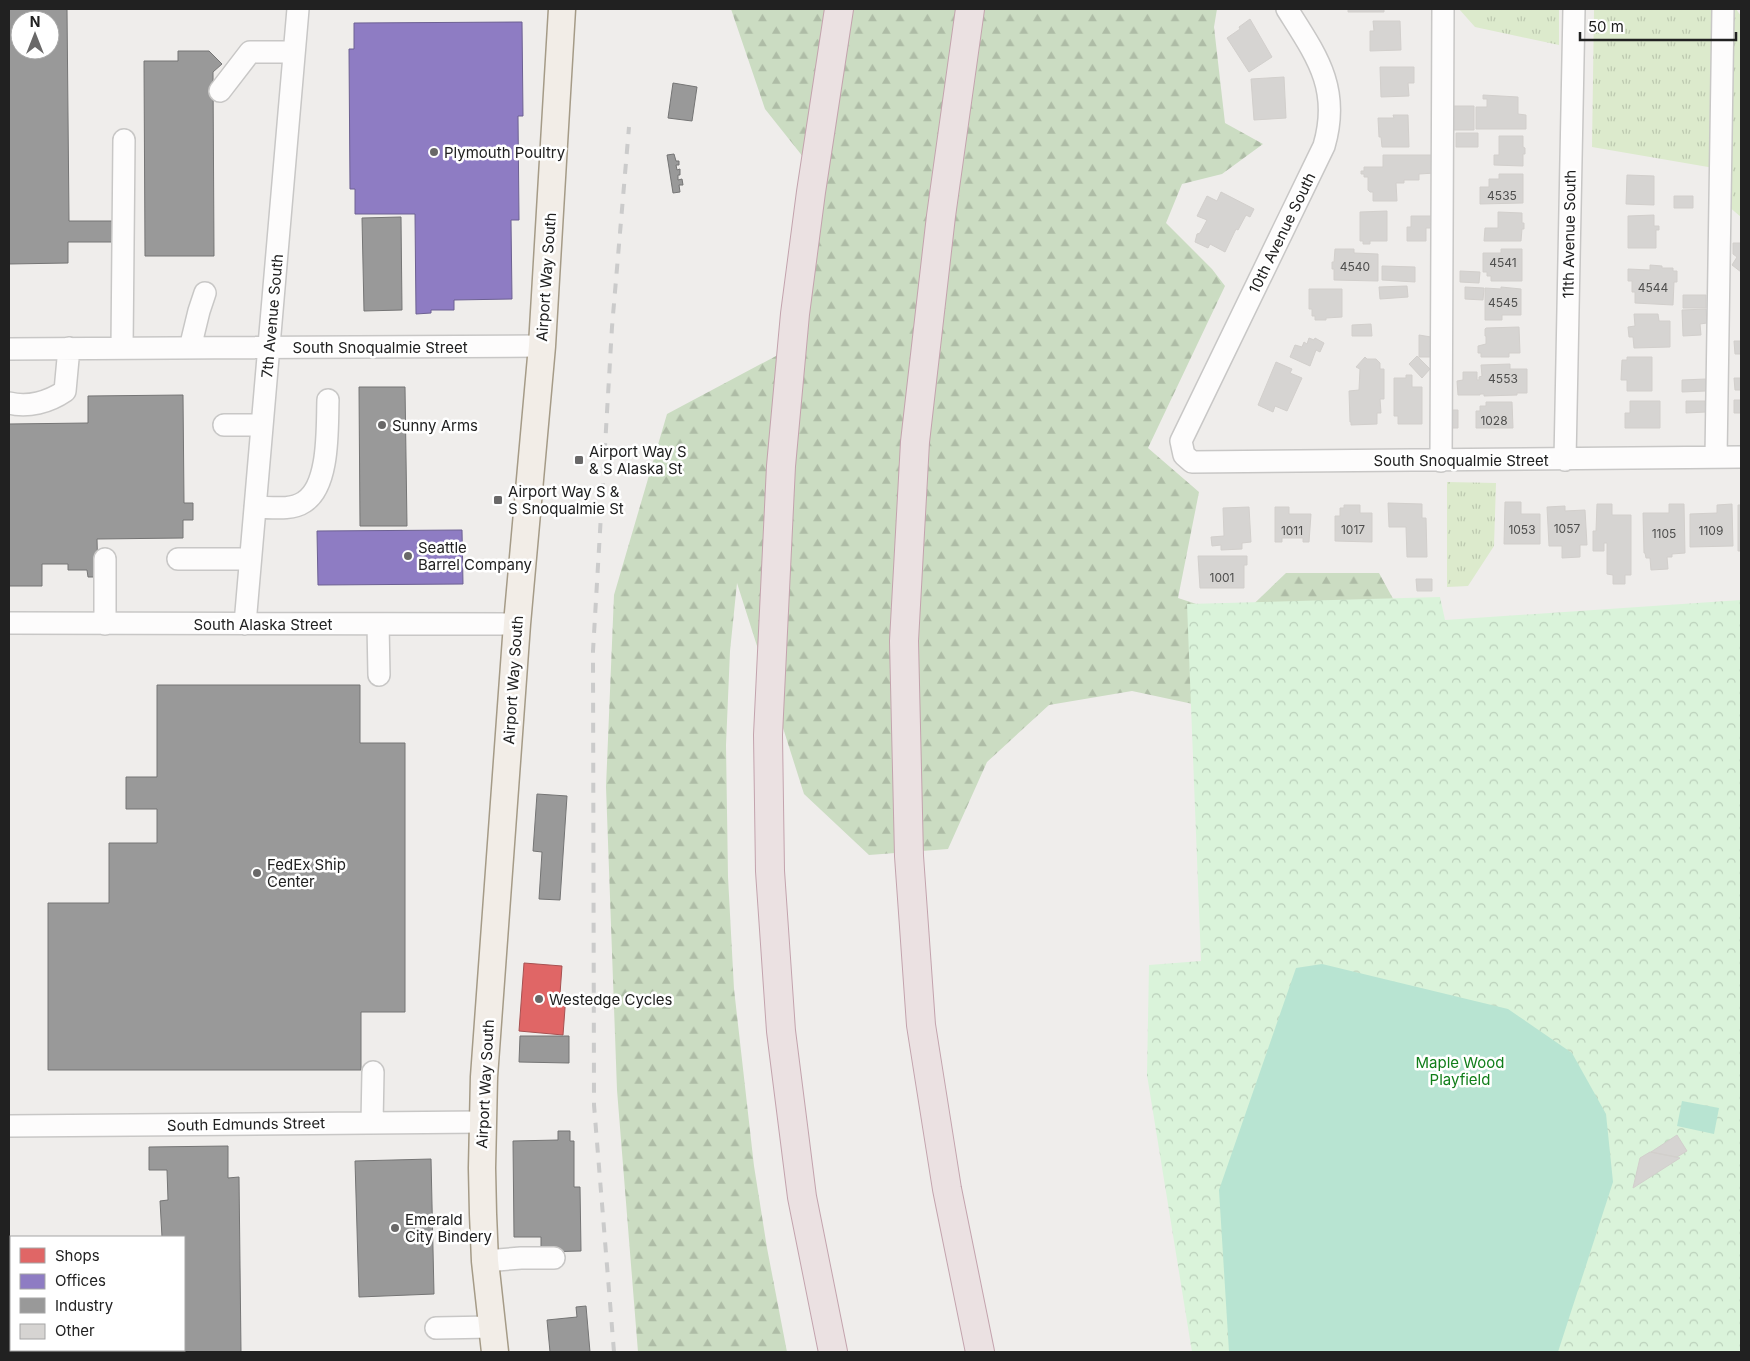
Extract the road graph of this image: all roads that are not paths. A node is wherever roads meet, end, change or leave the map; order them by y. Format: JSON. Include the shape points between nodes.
{"nodes":[{"id":1,"x":298,"y":9,"type":"edge"},
{"id":2,"x":562,"y":9,"type":"edge"},
{"id":3,"x":970,"y":9,"type":"edge"},
{"id":4,"x":1287,"y":9,"type":"edge"},
{"id":5,"x":1443,"y":9,"type":"edge"},
{"id":6,"x":1574,"y":9,"type":"edge"},
{"id":7,"x":1723,"y":9,"type":"edge"},
{"id":8,"x":838,"y":12,"type":"edge"},
{"id":9,"x":294,"y":52,"type":"junction"},
{"id":10,"x":220,"y":91,"type":"dead end"},
{"id":11,"x":124,"y":140,"type":"dead end"},
{"id":12,"x":205,"y":293,"type":"dead end"},
{"id":13,"x":542,"y":346,"type":"junction"},
{"id":14,"x":269,"y":347,"type":"junction"},
{"id":15,"x":69,"y":348,"type":"junction"},
{"id":16,"x":122,"y":348,"type":"junction"},
{"id":17,"x":190,"y":348,"type":"junction"},
{"id":18,"x":9,"y":349,"type":"edge"},
{"id":19,"x":328,"y":400,"type":"dead end"},
{"id":20,"x":9,"y":403,"type":"edge"},
{"id":21,"x":224,"y":425,"type":"dead end"},
{"id":22,"x":262,"y":425,"type":"junction"},
{"id":23,"x":1184,"y":455,"type":"joint"},
{"id":24,"x":1716,"y":457,"type":"junction"},
{"id":25,"x":1741,"y":457,"type":"edge"},
{"id":26,"x":1441,"y":460,"type":"junction"},
{"id":27,"x":1565,"y":460,"type":"junction"},
{"id":28,"x":255,"y":507,"type":"junction"},
{"id":29,"x":105,"y":559,"type":"dead end"},
{"id":30,"x":178,"y":559,"type":"dead end"},
{"id":31,"x":250,"y":559,"type":"junction"},
{"id":32,"x":9,"y":623,"type":"edge"},
{"id":33,"x":105,"y":624,"type":"junction"},
{"id":34,"x":245,"y":624,"type":"junction"},
{"id":35,"x":378,"y":624,"type":"junction"},
{"id":36,"x":517,"y":624,"type":"junction"},
{"id":37,"x":379,"y":675,"type":"dead end"},
{"id":38,"x":373,"y":1072,"type":"dead end"},
{"id":39,"x":482,"y":1122,"type":"junction"},
{"id":40,"x":372,"y":1123,"type":"junction"},
{"id":41,"x":9,"y":1126,"type":"edge"},
{"id":42,"x":554,"y":1258,"type":"dead end"},
{"id":43,"x":486,"y":1261,"type":"junction"},
{"id":44,"x":436,"y":1328,"type":"dead end"},
{"id":45,"x":494,"y":1340,"type":"edge"},
{"id":46,"x":832,"y":1352,"type":"edge"},
{"id":47,"x":980,"y":1352,"type":"edge"}],
"edges":[{"from":1,"to":9,"type":"street","name":"7th Avenue South"},
{"from":2,"to":13,"type":"main road","name":"Airport Way South"},
{"from":3,"to":47,"type":"highway","via":[[941,216],[915,442],[904,640],[909,856],[921,1025],[947,1189]]},
{"from":4,"to":23,"type":"street","name":"10th Avenue South","via":[[1316,55],[1324,75],[1329,97],[1329,128],[1324,146],[1181,441]]},
{"from":5,"to":26,"type":"street"},
{"from":6,"to":27,"type":"street","name":"11th Avenue South"},
{"from":7,"to":24,"type":"street"},
{"from":8,"to":46,"type":"highway","via":[[795,314],[781,466],[769,754],[770,871],[781,1031],[802,1197]]},
{"from":9,"to":10,"type":"street","via":[[250,52]]},
{"from":9,"to":14,"type":"street","name":"7th Avenue South"},
{"from":11,"to":16,"type":"street"},
{"from":12,"to":17,"type":"street"},
{"from":13,"to":14,"type":"street","name":"South Snoqualmie Street"},
{"from":13,"to":36,"type":"main road","name":"Airport Way South"},
{"from":14,"to":17,"type":"street","name":"South Snoqualmie Street"},
{"from":14,"to":22,"type":"street","name":"7th Avenue South"},
{"from":15,"to":16,"type":"street","name":"South Snoqualmie Street"},
{"from":15,"to":18,"type":"street","name":"South Snoqualmie Street"},
{"from":15,"to":20,"type":"street","via":[[65,391],[36,403]]},
{"from":16,"to":17,"type":"street","name":"South Snoqualmie Street"},
{"from":19,"to":28,"type":"street","via":[[325,465],[314,493],[291,508]]},
{"from":21,"to":22,"type":"street"},
{"from":22,"to":28,"type":"street","name":"7th Avenue South"},
{"from":23,"to":26,"type":"street","name":"South Snoqualmie Street","via":[[1192,462]]},
{"from":24,"to":25,"type":"street","name":"South Snoqualmie Street"},
{"from":24,"to":27,"type":"street","name":"South Snoqualmie Street"},
{"from":26,"to":27,"type":"street","name":"South Snoqualmie Street"},
{"from":28,"to":31,"type":"street","name":"7th Avenue South"},
{"from":29,"to":33,"type":"street"},
{"from":30,"to":31,"type":"street"},
{"from":31,"to":34,"type":"street","name":"7th Avenue South"},
{"from":32,"to":33,"type":"street","name":"South Alaska Street"},
{"from":33,"to":34,"type":"street","name":"South Alaska Street"},
{"from":34,"to":35,"type":"street","name":"South Alaska Street"},
{"from":35,"to":36,"type":"street","name":"South Alaska Street"},
{"from":35,"to":37,"type":"street"},
{"from":36,"to":39,"type":"main road","name":"Airport Way South"},
{"from":38,"to":40,"type":"street"},
{"from":39,"to":40,"type":"street","name":"South Edmunds Street"},
{"from":39,"to":43,"type":"main road","name":"Airport Way South"},
{"from":40,"to":41,"type":"street","name":"South Edmunds Street"},
{"from":42,"to":43,"type":"street"},
{"from":43,"to":45,"type":"main road","name":"Airport Way South"},
{"from":44,"to":45,"type":"street"}]}
